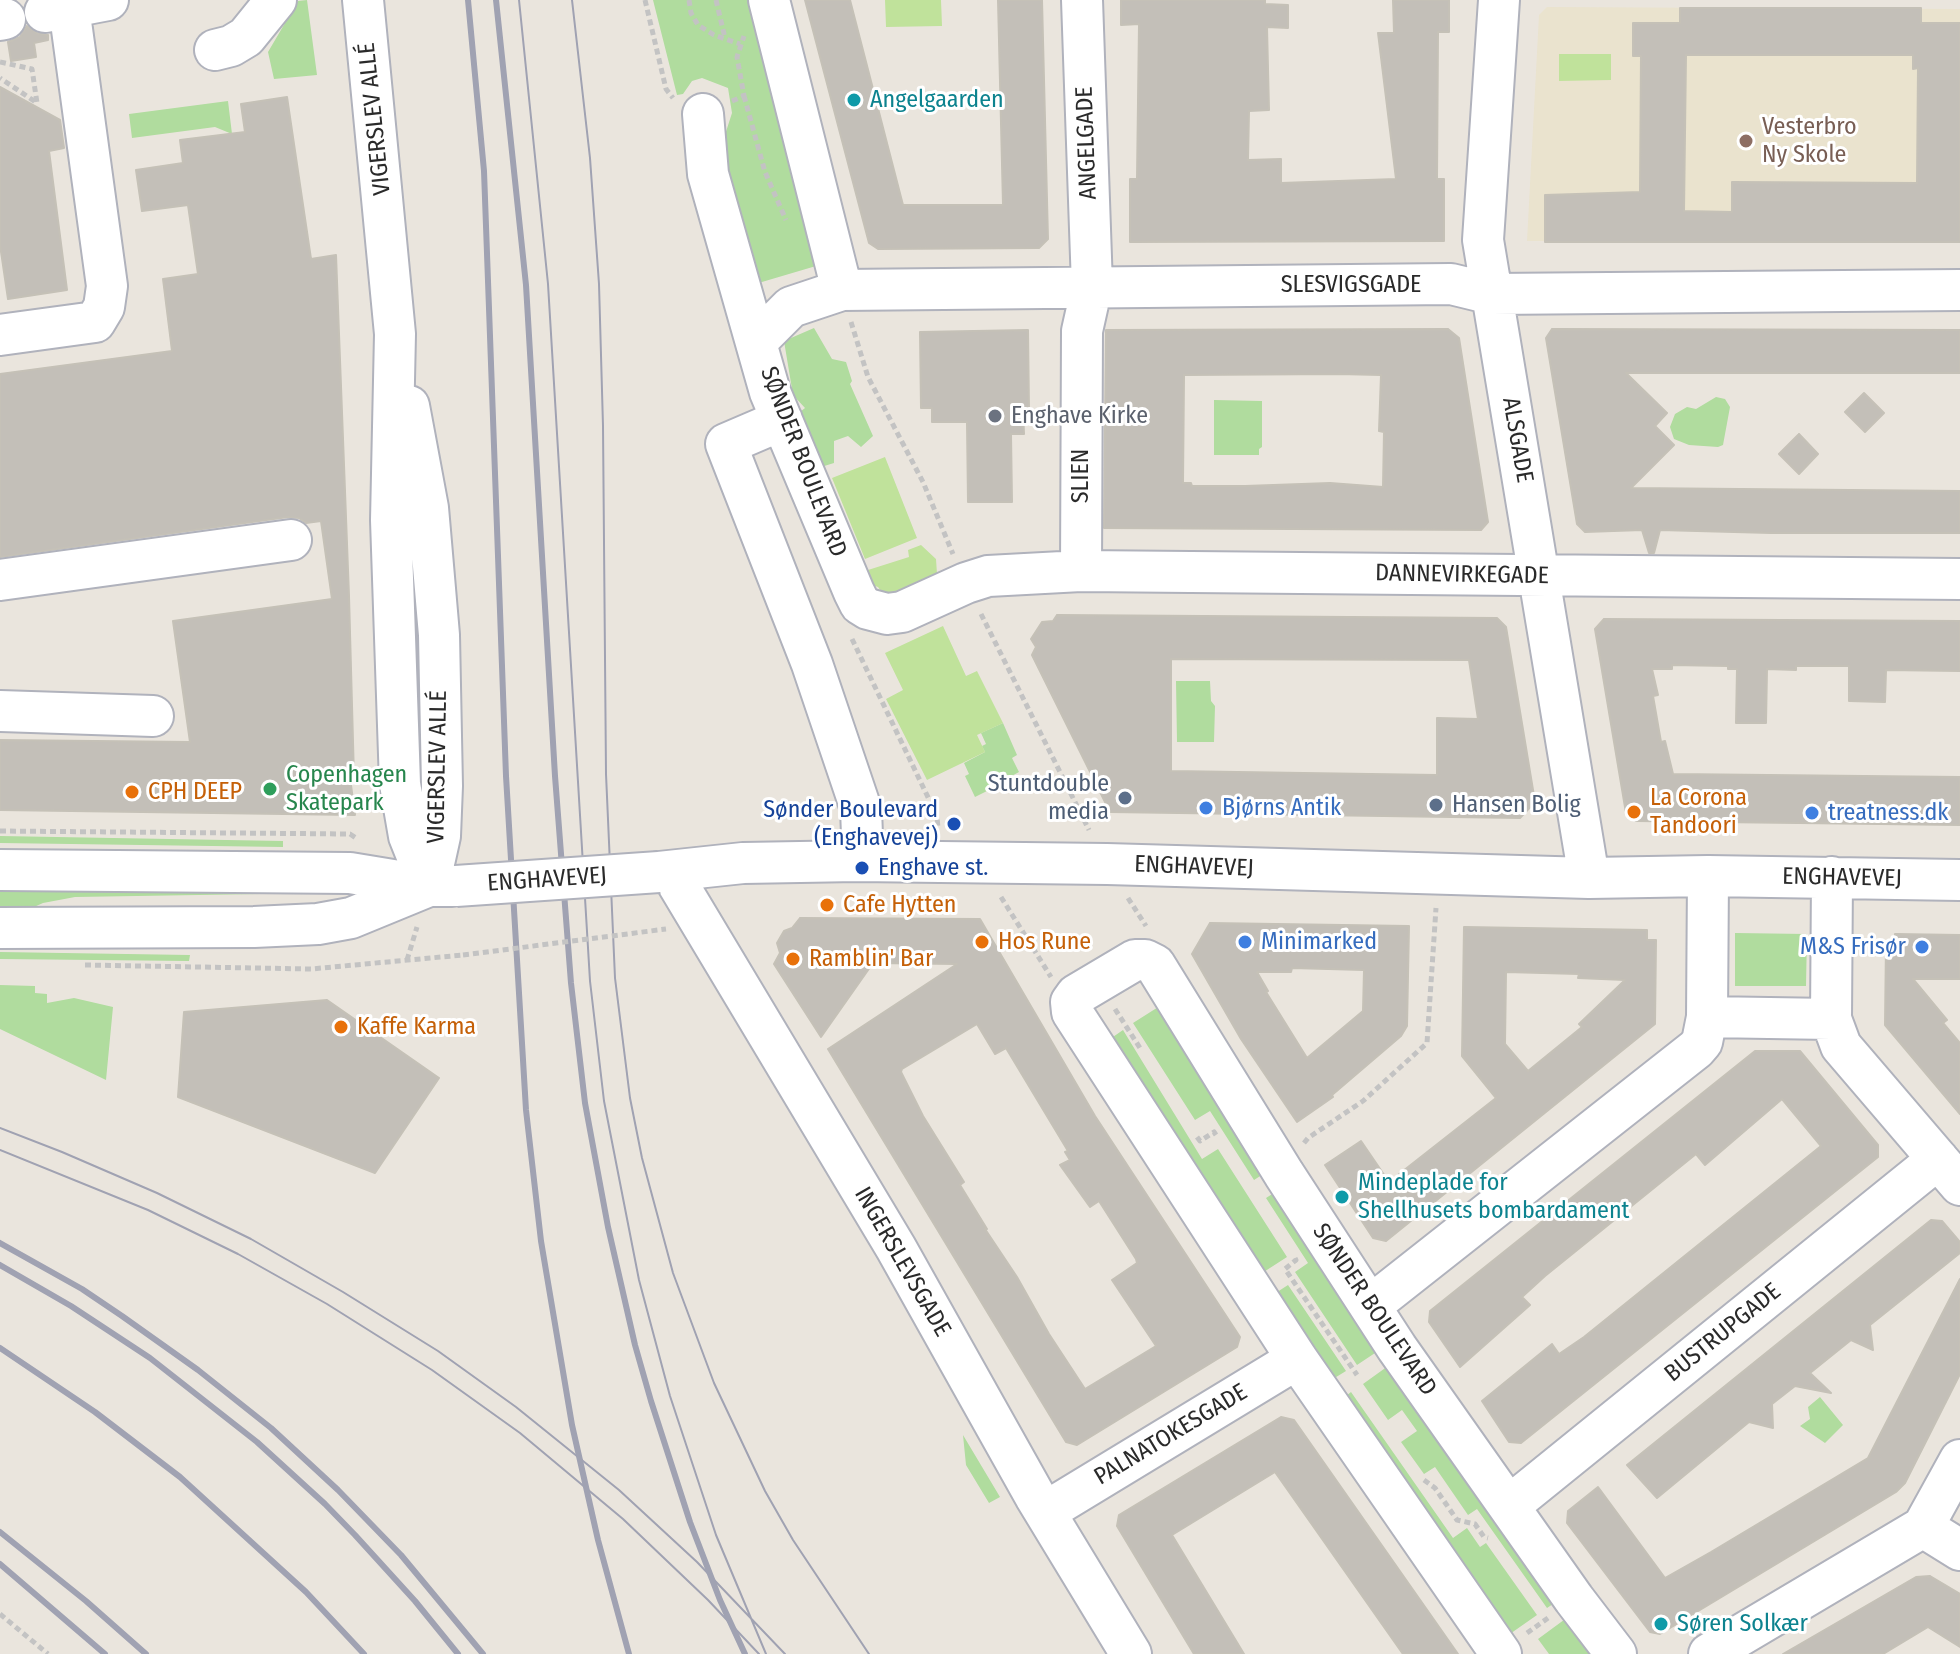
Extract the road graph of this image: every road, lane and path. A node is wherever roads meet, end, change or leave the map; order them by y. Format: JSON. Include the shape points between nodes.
{"nodes":[{"id":1,"x":108,"y":0,"type":"edge"},
{"id":2,"x":276,"y":0,"type":"edge"},
{"id":3,"x":363,"y":0,"type":"edge"},
{"id":4,"x":645,"y":0,"type":"edge"},
{"id":5,"x":689,"y":0,"type":"edge"},
{"id":6,"x":716,"y":0,"type":"edge"},
{"id":7,"x":1082,"y":0,"type":"edge"},
{"id":8,"x":1499,"y":0,"type":"edge"},
{"id":9,"x":771,"y":6,"type":"edge"},
{"id":10,"x":61,"y":7,"type":"edge"},
{"id":11,"x":725,"y":39,"type":"junction"},
{"id":12,"x":740,"y":44,"type":"junction"},
{"id":13,"x":215,"y":50,"type":"dead end"},
{"id":14,"x":0,"y":62,"type":"edge"},
{"id":15,"x":0,"y":78,"type":"edge"},
{"id":16,"x":744,"y":96,"type":"junction"},
{"id":17,"x":703,"y":114,"type":"junction"},
{"id":18,"x":788,"y":224,"type":"dead end"},
{"id":19,"x":1092,"y":286,"type":"junction"},
{"id":20,"x":842,"y":290,"type":"junction"},
{"id":21,"x":1960,"y":290,"type":"edge"},
{"id":22,"x":1492,"y":294,"type":"junction"},
{"id":23,"x":0,"y":335,"type":"edge"},
{"id":24,"x":757,"y":341,"type":"junction"},
{"id":25,"x":782,"y":420,"type":"junction"},
{"id":26,"x":291,"y":540,"type":"dead end"},
{"id":27,"x":1081,"y":571,"type":"junction"},
{"id":28,"x":1540,"y":576,"type":"junction"},
{"id":29,"x":1960,"y":579,"type":"edge"},
{"id":30,"x":0,"y":580,"type":"edge"},
{"id":31,"x":966,"y":583,"type":"junction"},
{"id":32,"x":860,"y":604,"type":"junction"},
{"id":33,"x":0,"y":711,"type":"edge"},
{"id":34,"x":153,"y":716,"type":"dead end"},
{"id":35,"x":863,"y":861,"type":"junction"},
{"id":36,"x":941,"y":862,"type":"junction"},
{"id":37,"x":980,"y":862,"type":"junction"},
{"id":38,"x":1107,"y":864,"type":"junction"},
{"id":39,"x":0,"y":870,"type":"edge"},
{"id":40,"x":664,"y":871,"type":"junction"},
{"id":41,"x":1708,"y":876,"type":"junction"},
{"id":42,"x":1832,"y":877,"type":"junction"},
{"id":43,"x":1589,"y":878,"type":"junction"},
{"id":44,"x":1960,"y":880,"type":"edge"},
{"id":45,"x":443,"y":886,"type":"junction"},
{"id":46,"x":1435,"y":927,"type":"dead end"},
{"id":47,"x":0,"y":928,"type":"edge"},
{"id":48,"x":666,"y":929,"type":"dead end"},
{"id":49,"x":1145,"y":960,"type":"junction"},
{"id":50,"x":78,"y":965,"type":"dead end"},
{"id":51,"x":1072,"y":1012,"type":"junction"},
{"id":52,"x":1707,"y":1017,"type":"junction"},
{"id":53,"x":1831,"y":1019,"type":"junction"},
{"id":54,"x":1193,"y":1131,"type":"dead end"},
{"id":55,"x":1308,"y":1138,"type":"dead end"},
{"id":56,"x":1219,"y":1139,"type":"dead end"},
{"id":57,"x":1949,"y":1172,"type":"edge"},
{"id":58,"x":1292,"y":1253,"type":"dead end"},
{"id":59,"x":1370,"y":1306,"type":"junction"},
{"id":60,"x":1397,"y":1348,"type":"junction"},
{"id":61,"x":1297,"y":1359,"type":"junction"},
{"id":62,"x":1357,"y":1375,"type":"junction"},
{"id":63,"x":1323,"y":1398,"type":"junction"},
{"id":64,"x":1960,"y":1460,"type":"edge"},
{"id":65,"x":1420,"y":1477,"type":"dead end"},
{"id":66,"x":1045,"y":1512,"type":"junction"},
{"id":67,"x":1499,"y":1523,"type":"junction"},
{"id":68,"x":1923,"y":1527,"type":"junction"},
{"id":69,"x":1960,"y":1550,"type":"edge"},
{"id":70,"x":1574,"y":1599,"type":"junction"},
{"id":71,"x":0,"y":1614,"type":"edge"},
{"id":72,"x":1500,"y":1653,"type":"edge"},
{"id":73,"x":48,"y":1654,"type":"edge"},
{"id":74,"x":1131,"y":1654,"type":"edge"},
{"id":75,"x":1616,"y":1654,"type":"edge"},
{"id":76,"x":1709,"y":1654,"type":"edge"}],
"edges":[{"from":1,"to":10,"type":"street"},
{"from":2,"to":13,"type":"street","via":[[246,37]]},
{"from":3,"to":45,"type":"street","name":"VIGERSLEV ALLÉ","via":[[395,334],[391,520],[400,784],[409,836]]},
{"from":4,"to":17,"type":"path","via":[[666,89]]},
{"from":5,"to":11,"type":"path","via":[[698,25]]},
{"from":6,"to":11,"type":"path"},
{"from":7,"to":19,"type":"street","name":"ANGELGADE"},
{"from":8,"to":22,"type":"street","name":"ALSGADE","via":[[1483,240]]},
{"from":9,"to":12,"type":"path"},
{"from":9,"to":20,"type":"street"},
{"from":10,"to":23,"type":"street","via":[[106,283],[104,307],[95,322]]},
{"from":11,"to":12,"type":"path"},
{"from":12,"to":16,"type":"path"},
{"from":14,"to":15,"type":"path","via":[[32,69],[37,103]]},
{"from":16,"to":17,"type":"path"},
{"from":16,"to":18,"type":"path","via":[[765,172]]},
{"from":17,"to":24,"type":"street","name":"SØNDER BOULEVARD","via":[[708,174]]},
{"from":19,"to":20,"type":"street","name":"SLESVIGSGADE"},
{"from":19,"to":22,"type":"street","name":"SLESVIGSGADE","via":[[1451,284]]},
{"from":19,"to":27,"type":"street","name":"SLIEN","via":[[1082,331]]},
{"from":20,"to":24,"type":"street","name":"SLESVIGSGADE","via":[[791,307]]},
{"from":20,"to":31,"type":"path","via":[[868,377],[923,482]]},
{"from":21,"to":22,"type":"street","name":"SLESVIGSGADE"},
{"from":22,"to":28,"type":"street","name":"ALSGADE"},
{"from":24,"to":25,"type":"street","name":"SØNDER BOULEVARD"},
{"from":25,"to":32,"type":"street","name":"SØNDER BOULEVARD"},
{"from":25,"to":35,"type":"street","via":[[726,444],[812,664],[861,809]]},
{"from":26,"to":30,"type":"street"},
{"from":27,"to":28,"type":"street","name":"DANNEVIRKEGADE"},
{"from":27,"to":31,"type":"street","name":"DANNEVIRKEGADE","via":[[988,576]]},
{"from":28,"to":29,"type":"street","name":"DANNEVIRKEGADE"},
{"from":28,"to":43,"type":"street","name":"ALSGADE"},
{"from":31,"to":32,"type":"street","via":[[902,612],[887,614]]},
{"from":31,"to":38,"type":"path"},
{"from":32,"to":36,"type":"path","via":[[850,633],[937,816]]},
{"from":33,"to":34,"type":"street"},
{"from":35,"to":36,"type":"street","name":"ENGHAVEVEJ"},
{"from":35,"to":40,"type":"street","name":"ENGHAVEVEJ","via":[[743,863]]},
{"from":36,"to":37,"type":"street","name":"ENGHAVEVEJ"},
{"from":37,"to":38,"type":"street","name":"ENGHAVEVEJ"},
{"from":37,"to":51,"type":"path"},
{"from":38,"to":43,"type":"street","name":"ENGHAVEVEJ"},
{"from":38,"to":49,"type":"path","via":[[1151,935]]},
{"from":39,"to":45,"type":"street","name":"ENGHAVEVEJ","via":[[350,873]]},
{"from":40,"to":45,"type":"street","name":"ENGHAVEVEJ","bridge":true},
{"from":40,"to":66,"type":"street","name":"INGERSLEVSGADE","via":[[896,1248]]},
{"from":41,"to":42,"type":"street","name":"ENGHAVEVEJ"},
{"from":41,"to":43,"type":"street","name":"ENGHAVEVEJ"},
{"from":41,"to":52,"type":"street"},
{"from":42,"to":44,"type":"street","name":"ENGHAVEVEJ"},
{"from":42,"to":53,"type":"street"},
{"from":45,"to":47,"type":"street","name":"ENGHAVEVEJ","via":[[318,924]]},
{"from":46,"to":55,"type":"path","via":[[1427,1043],[1363,1101]]},
{"from":48,"to":50,"type":"path","bridge":true,"via":[[311,969]]},
{"from":49,"to":51,"type":"street","via":[[1135,960],[1076,995]]},
{"from":49,"to":59,"type":"street","name":"SØNDER BOULEVARD","via":[[1155,965]]},
{"from":51,"to":61,"type":"street"},
{"from":52,"to":53,"type":"street"},
{"from":52,"to":59,"type":"street","via":[[1696,1049]]},
{"from":53,"to":57,"type":"street","via":[[1841,1046]]},
{"from":54,"to":56,"type":"path","via":[[1200,1141],[1214,1132]]},
{"from":57,"to":67,"type":"street","name":"BUSTRUPGADE"},
{"from":58,"to":62,"type":"path","via":[[1296,1260],[1285,1269]]},
{"from":59,"to":60,"type":"street","name":"SØNDER BOULEVARD"},
{"from":60,"to":62,"type":"path"},
{"from":60,"to":67,"type":"street","name":"SØNDER BOULEVARD"},
{"from":61,"to":63,"type":"street"},
{"from":61,"to":66,"type":"street","name":"PALNATOKESGADE"},
{"from":62,"to":63,"type":"path"},
{"from":63,"to":72,"type":"street"},
{"from":64,"to":68,"type":"street"},
{"from":65,"to":67,"type":"path","via":[[1435,1488],[1457,1520],[1475,1524],[1484,1537]]},
{"from":66,"to":74,"type":"street","name":"INGERSLEVSGADE"},
{"from":67,"to":70,"type":"street","name":"SØNDER BOULEVARD"},
{"from":68,"to":69,"type":"street"},
{"from":68,"to":76,"type":"street"},
{"from":70,"to":72,"type":"path"},
{"from":70,"to":75,"type":"street","name":"SØNDER BOULEVARD"},
{"from":71,"to":73,"type":"path"}]}
